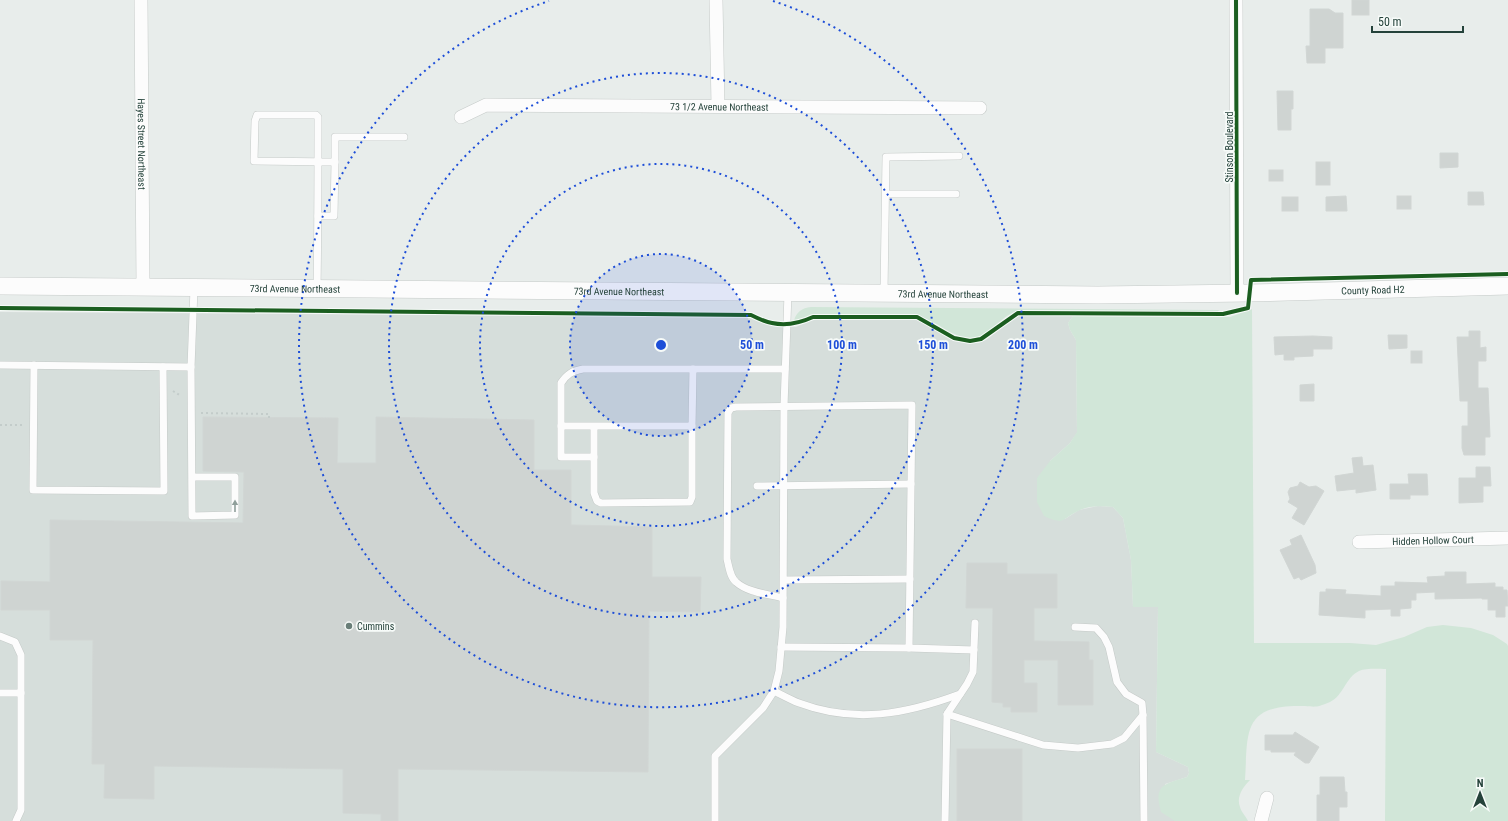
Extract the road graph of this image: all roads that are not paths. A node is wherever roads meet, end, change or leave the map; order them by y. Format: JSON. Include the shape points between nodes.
{"nodes":[{"id":1,"x":141,"y":0,"type":"edge"},
{"id":2,"x":716,"y":0,"type":"edge"},
{"id":3,"x":1236,"y":0,"type":"edge"},
{"id":4,"x":718,"y":106,"type":"junction"},
{"id":5,"x":980,"y":108,"type":"dead end"},
{"id":6,"x":461,"y":117,"type":"dead end"},
{"id":7,"x":404,"y":137,"type":"dead end"},
{"id":8,"x":959,"y":156,"type":"dead end"},
{"id":9,"x":318,"y":162,"type":"junction"},
{"id":10,"x":334,"y":162,"type":"junction"},
{"id":11,"x":886,"y":194,"type":"junction"},
{"id":12,"x":956,"y":194,"type":"dead end"},
{"id":13,"x":318,"y":216,"type":"junction"},
{"id":14,"x":0,"y":286,"type":"edge"},
{"id":15,"x":1508,"y":286,"type":"edge"},
{"id":16,"x":143,"y":287,"type":"junction"},
{"id":17,"x":194,"y":288,"type":"junction"},
{"id":18,"x":317,"y":289,"type":"junction"},
{"id":19,"x":788,"y":293,"type":"junction"},
{"id":20,"x":884,"y":294,"type":"junction"},
{"id":21,"x":1238,"y":294,"type":"junction"},
{"id":22,"x":0,"y":365,"type":"edge"},
{"id":23,"x":34,"y":366,"type":"junction"},
{"id":24,"x":163,"y":366,"type":"junction"},
{"id":25,"x":191,"y":367,"type":"junction"},
{"id":26,"x":693,"y":369,"type":"junction"},
{"id":27,"x":785,"y":369,"type":"junction"},
{"id":28,"x":784,"y":406,"type":"junction"},
{"id":29,"x":561,"y":426,"type":"junction"},
{"id":30,"x":594,"y":426,"type":"junction"},
{"id":31,"x":692,"y":426,"type":"junction"},
{"id":32,"x":594,"y":457,"type":"junction"},
{"id":33,"x":192,"y":477,"type":"junction"},
{"id":34,"x":911,"y":484,"type":"junction"},
{"id":35,"x":783,"y":485,"type":"junction"},
{"id":36,"x":757,"y":486,"type":"dead end"},
{"id":37,"x":1508,"y":538,"type":"edge"},
{"id":38,"x":1359,"y":542,"type":"dead end"},
{"id":39,"x":910,"y":579,"type":"junction"},
{"id":40,"x":784,"y":580,"type":"junction"},
{"id":41,"x":783,"y":598,"type":"junction"},
{"id":42,"x":975,"y":624,"type":"dead end"},
{"id":43,"x":1075,"y":627,"type":"dead end"},
{"id":44,"x":0,"y":636,"type":"edge"},
{"id":45,"x":781,"y":647,"type":"junction"},
{"id":46,"x":909,"y":648,"type":"junction"},
{"id":47,"x":974,"y":650,"type":"junction"},
{"id":48,"x":774,"y":691,"type":"junction"},
{"id":49,"x":0,"y":693,"type":"edge"},
{"id":50,"x":21,"y":693,"type":"junction"},
{"id":51,"x":960,"y":694,"type":"junction"},
{"id":52,"x":947,"y":714,"type":"junction"},
{"id":53,"x":1143,"y":715,"type":"junction"},
{"id":54,"x":1267,"y":798,"type":"dead end"},
{"id":55,"x":16,"y":821,"type":"edge"},
{"id":56,"x":715,"y":821,"type":"edge"},
{"id":57,"x":945,"y":821,"type":"edge"},
{"id":58,"x":1144,"y":821,"type":"edge"},
{"id":59,"x":1261,"y":821,"type":"edge"}],
"edges":[{"from":1,"to":16,"type":"street","name":"Hayes Street Northeast"},
{"from":2,"to":4,"type":"street"},
{"from":3,"to":21,"type":"street","name":"Stinson Boulevard"},
{"from":4,"to":5,"type":"street","name":"73 1/2 Avenue Northeast"},
{"from":4,"to":6,"type":"street","name":"73 1/2 Avenue Northeast","via":[[486,105]]},
{"from":7,"to":10,"type":"lane","via":[[335,137]]},
{"from":8,"to":11,"type":"lane","via":[[886,157]]},
{"from":9,"to":9,"type":"lane","via":[[316,115],[257,115],[254,161]]},
{"from":9,"to":10,"type":"lane"},
{"from":9,"to":13,"type":"lane"},
{"from":10,"to":13,"type":"lane","via":[[334,216]]},
{"from":11,"to":12,"type":"lane"},
{"from":11,"to":20,"type":"lane"},
{"from":13,"to":18,"type":"lane"},
{"from":14,"to":16,"type":"street","name":"73rd Avenue Northeast"},
{"from":15,"to":21,"type":"street","name":"County Road H2"},
{"from":16,"to":17,"type":"street","name":"73rd Avenue Northeast"},
{"from":17,"to":18,"type":"street","name":"73rd Avenue Northeast"},
{"from":17,"to":25,"type":"lane"},
{"from":18,"to":19,"type":"street","name":"73rd Avenue Northeast"},
{"from":19,"to":20,"type":"street","name":"73rd Avenue Northeast"},
{"from":19,"to":27,"type":"lane"},
{"from":20,"to":21,"type":"street","name":"73rd Avenue Northeast"},
{"from":22,"to":23,"type":"lane"},
{"from":23,"to":24,"type":"lane"},
{"from":23,"to":24,"type":"lane","via":[[33,490],[164,491]]},
{"from":24,"to":25,"type":"lane"},
{"from":25,"to":33,"type":"lane"},
{"from":26,"to":27,"type":"lane"},
{"from":26,"to":29,"type":"lane","via":[[574,370],[561,383]]},
{"from":26,"to":31,"type":"lane"},
{"from":27,"to":28,"type":"lane"},
{"from":28,"to":34,"type":"lane","via":[[912,405]]},
{"from":28,"to":35,"type":"lane"},
{"from":28,"to":41,"type":"lane","via":[[736,407],[731,408],[728,413],[727,559],[736,582],[746,589]]},
{"from":29,"to":30,"type":"lane"},
{"from":29,"to":32,"type":"lane","via":[[560,457]]},
{"from":30,"to":31,"type":"lane"},
{"from":30,"to":32,"type":"lane"},
{"from":31,"to":32,"type":"lane","via":[[690,502],[601,503],[597,501],[594,493]]},
{"from":33,"to":33,"type":"lane","one_way":true,"via":[[192,516],[235,515],[236,477]]},
{"from":34,"to":35,"type":"lane"},
{"from":34,"to":39,"type":"lane"},
{"from":35,"to":36,"type":"lane"},
{"from":35,"to":40,"type":"lane"},
{"from":37,"to":38,"type":"street","name":"Hidden Hollow Court"},
{"from":39,"to":40,"type":"lane"},
{"from":39,"to":46,"type":"lane"},
{"from":40,"to":41,"type":"lane"},
{"from":41,"to":45,"type":"lane"},
{"from":42,"to":47,"type":"lane"},
{"from":43,"to":53,"type":"lane","via":[[1096,628],[1104,637],[1109,647],[1117,682],[1126,694],[1142,703]]},
{"from":44,"to":50,"type":"lane","via":[[15,642],[21,655]]},
{"from":45,"to":46,"type":"lane"},
{"from":45,"to":48,"type":"lane"},
{"from":46,"to":47,"type":"lane"},
{"from":47,"to":51,"type":"lane","via":[[973,672]]},
{"from":48,"to":51,"type":"lane","via":[[799,703],[823,710],[870,715],[922,707]]},
{"from":48,"to":56,"type":"lane","via":[[763,708],[715,756]]},
{"from":49,"to":50,"type":"lane"},
{"from":50,"to":55,"type":"lane","via":[[21,810]]},
{"from":51,"to":52,"type":"lane"},
{"from":52,"to":53,"type":"lane","via":[[1043,745],[1078,748],[1112,744],[1124,738]]},
{"from":52,"to":57,"type":"lane"},
{"from":53,"to":58,"type":"lane"},
{"from":54,"to":59,"type":"street"}]}
